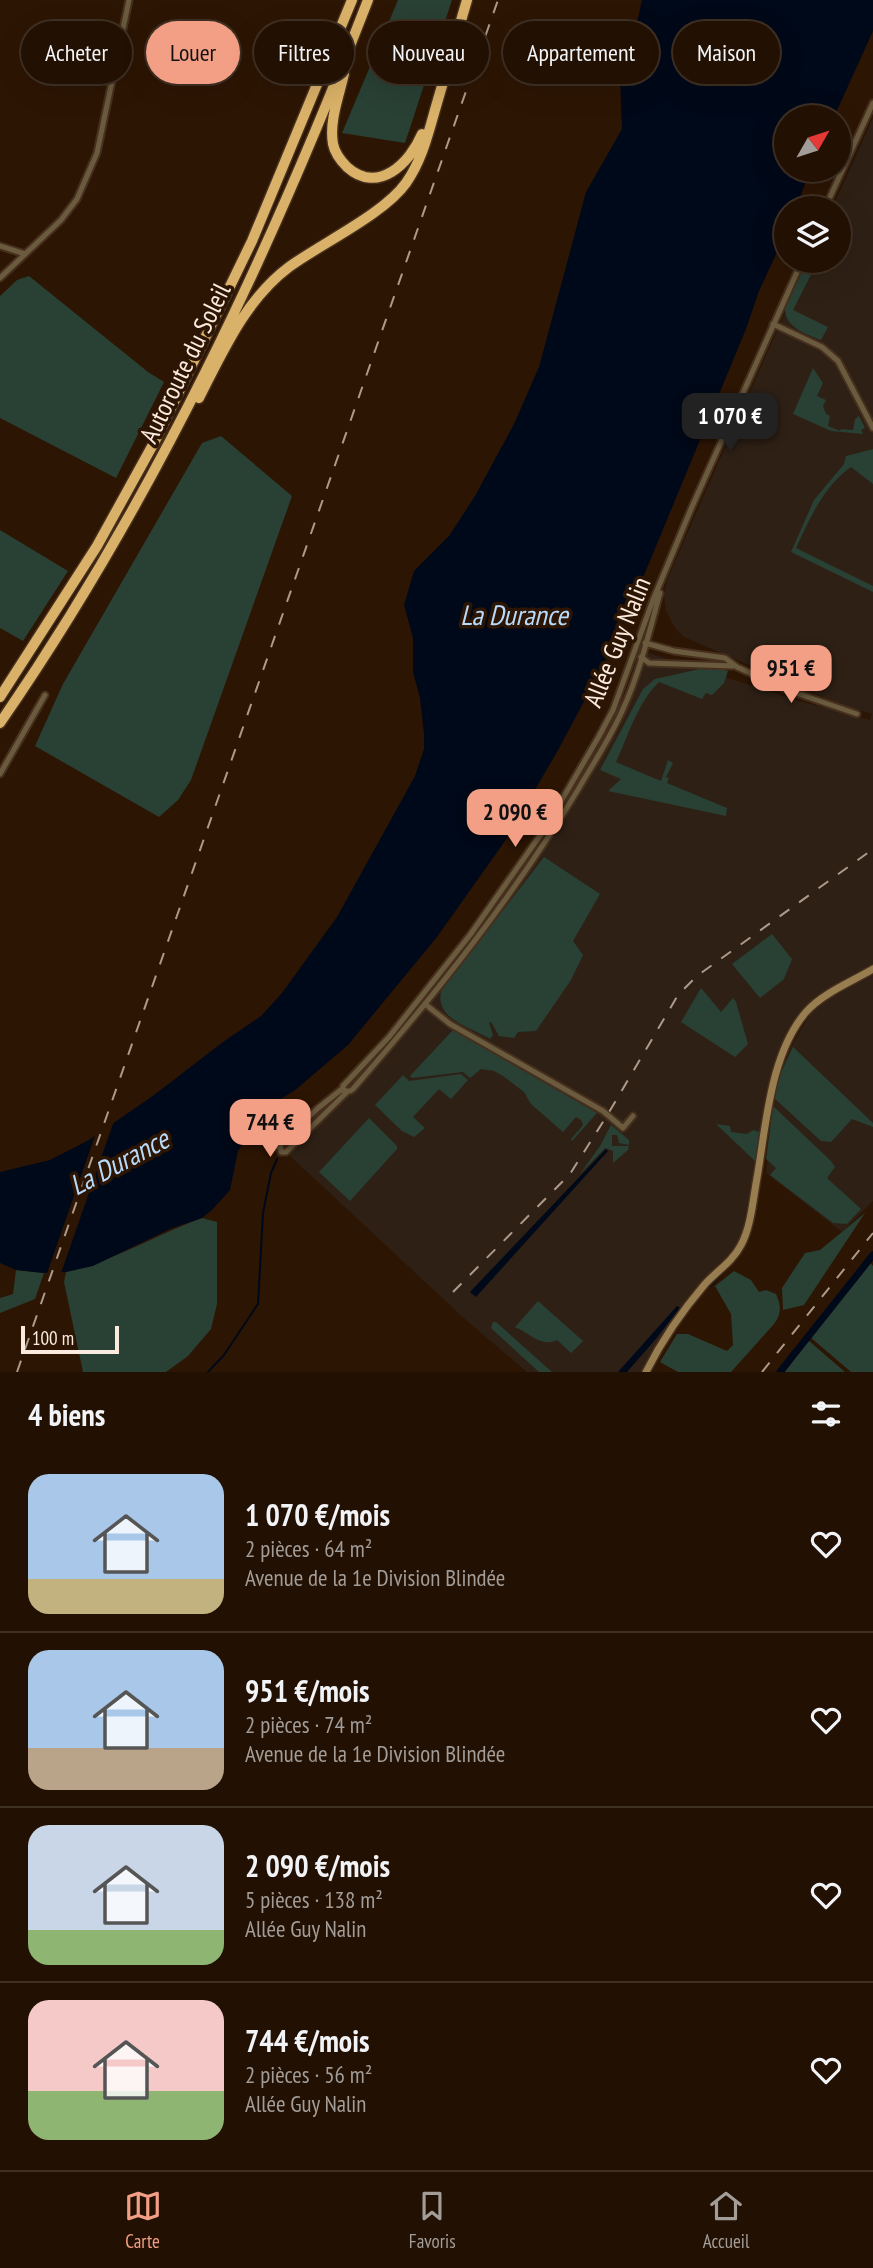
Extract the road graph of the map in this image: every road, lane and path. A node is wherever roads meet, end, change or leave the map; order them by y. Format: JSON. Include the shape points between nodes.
{"nodes":[{"id":1,"x":129,"y":0,"type":"edge"},
{"id":2,"x":344,"y":0,"type":"edge"},
{"id":3,"x":352,"y":0,"type":"edge"},
{"id":4,"x":368,"y":0,"type":"edge"},
{"id":5,"x":461,"y":0,"type":"edge"},
{"id":6,"x":467,"y":0,"type":"edge"},
{"id":7,"x":338,"y":21,"type":"edge"},
{"id":8,"x":344,"y":21,"type":"edge"},
{"id":9,"x":354,"y":36,"type":"edge"},
{"id":10,"x":318,"y":84,"type":"edge"},
{"id":11,"x":334,"y":84,"type":"edge"},
{"id":12,"x":341,"y":84,"type":"edge"},
{"id":13,"x":873,"y":103,"type":"edge"},
{"id":14,"x":830,"y":196,"type":"edge"},
{"id":15,"x":0,"y":246,"type":"edge"},
{"id":16,"x":25,"y":254,"type":"junction"},
{"id":17,"x":796,"y":273,"type":"edge"},
{"id":18,"x":0,"y":278,"type":"edge"},
{"id":19,"x":773,"y":324,"type":"junction"},
{"id":20,"x":873,"y":428,"type":"edge"},
{"id":21,"x":174,"y":436,"type":"junction"},
{"id":22,"x":665,"y":573,"type":"junction"},
{"id":23,"x":649,"y":631,"type":"junction"},
{"id":24,"x":646,"y":643,"type":"junction"},
{"id":25,"x":655,"y":645,"type":"junction"},
{"id":26,"x":638,"y":647,"type":"junction"},
{"id":27,"x":641,"y":658,"type":"junction"},
{"id":28,"x":649,"y":663,"type":"junction"},
{"id":29,"x":737,"y":667,"type":"junction"},
{"id":30,"x":636,"y":674,"type":"junction"},
{"id":31,"x":45,"y":695,"type":"dead end"},
{"id":32,"x":0,"y":697,"type":"edge"},
{"id":33,"x":857,"y":714,"type":"dead end"},
{"id":34,"x":0,"y":723,"type":"edge"},
{"id":35,"x":0,"y":774,"type":"edge"},
{"id":36,"x":873,"y":969,"type":"edge"},
{"id":37,"x":420,"y":1000,"type":"junction"},
{"id":38,"x":426,"y":1004,"type":"junction"},
{"id":39,"x":345,"y":1091,"type":"junction"},
{"id":40,"x":633,"y":1116,"type":"dead end"},
{"id":41,"x":270,"y":1150,"type":"dead end"},
{"id":42,"x":646,"y":1372,"type":"edge"}],
"edges":[{"from":1,"to":16,"type":"street","via":[[97,153],[77,199]]},
{"from":2,"to":7,"type":"highway"},
{"from":3,"to":8,"type":"highway","name":"Autoroute du Soleil"},
{"from":4,"to":9,"type":"highway","name":"Autoroute du Soleil"},
{"from":5,"to":12,"type":"highway","via":[[421,136],[400,168],[380,178],[367,178],[340,161],[332,126]]},
{"from":6,"to":21,"type":"highway","via":[[423,150],[406,183],[383,205],[272,281],[232,334],[193,410]]},
{"from":10,"to":32,"type":"highway","name":"Autoroute du Soleil","via":[[252,241],[155,441],[97,546]]},
{"from":11,"to":21,"type":"highway","name":"Autoroute du Soleil","via":[[270,239]]},
{"from":13,"to":14,"type":"street"},
{"from":15,"to":16,"type":"street"},
{"from":16,"to":18,"type":"street"},
{"from":17,"to":19,"type":"street"},
{"from":19,"to":20,"type":"street","via":[[815,343],[838,361]]},
{"from":19,"to":22,"type":"street"},
{"from":21,"to":34,"type":"highway","name":"Autoroute du Soleil","via":[[99,569]]},
{"from":22,"to":23,"type":"street","name":"Allée Guy Nalin"},
{"from":22,"to":26,"type":"street","name":"Allée Guy Nalin"},
{"from":23,"to":24,"type":"street","name":"Allée Guy Nalin"},
{"from":23,"to":25,"type":"street"},
{"from":24,"to":25,"type":"street"},
{"from":24,"to":26,"type":"street"},
{"from":24,"to":27,"type":"street","name":"Allée Guy Nalin"},
{"from":25,"to":29,"type":"street","via":[[725,658]]},
{"from":26,"to":27,"type":"street"},
{"from":26,"to":37,"type":"street","name":"Allée Guy Nalin","via":[[613,710],[546,827]]},
{"from":27,"to":28,"type":"street"},
{"from":27,"to":30,"type":"street","name":"Allée Guy Nalin"},
{"from":28,"to":29,"type":"street"},
{"from":28,"to":30,"type":"street"},
{"from":29,"to":33,"type":"street"},
{"from":30,"to":38,"type":"street","name":"Allée Guy Nalin","via":[[614,726],[554,829]]},
{"from":31,"to":35,"type":"street"},
{"from":36,"to":42,"type":"street","via":[[805,1013],[772,1086],[741,1247],[681,1315]]},
{"from":37,"to":38,"type":"street"},
{"from":37,"to":39,"type":"street","name":"Allée Guy Nalin"},
{"from":38,"to":39,"type":"street","name":"Allée Guy Nalin","via":[[353,1089]]},
{"from":38,"to":40,"type":"street","via":[[450,1024],[603,1111],[624,1128]]},
{"from":39,"to":41,"type":"street","name":"Allée Guy Nalin","via":[[326,1101]]}]}
